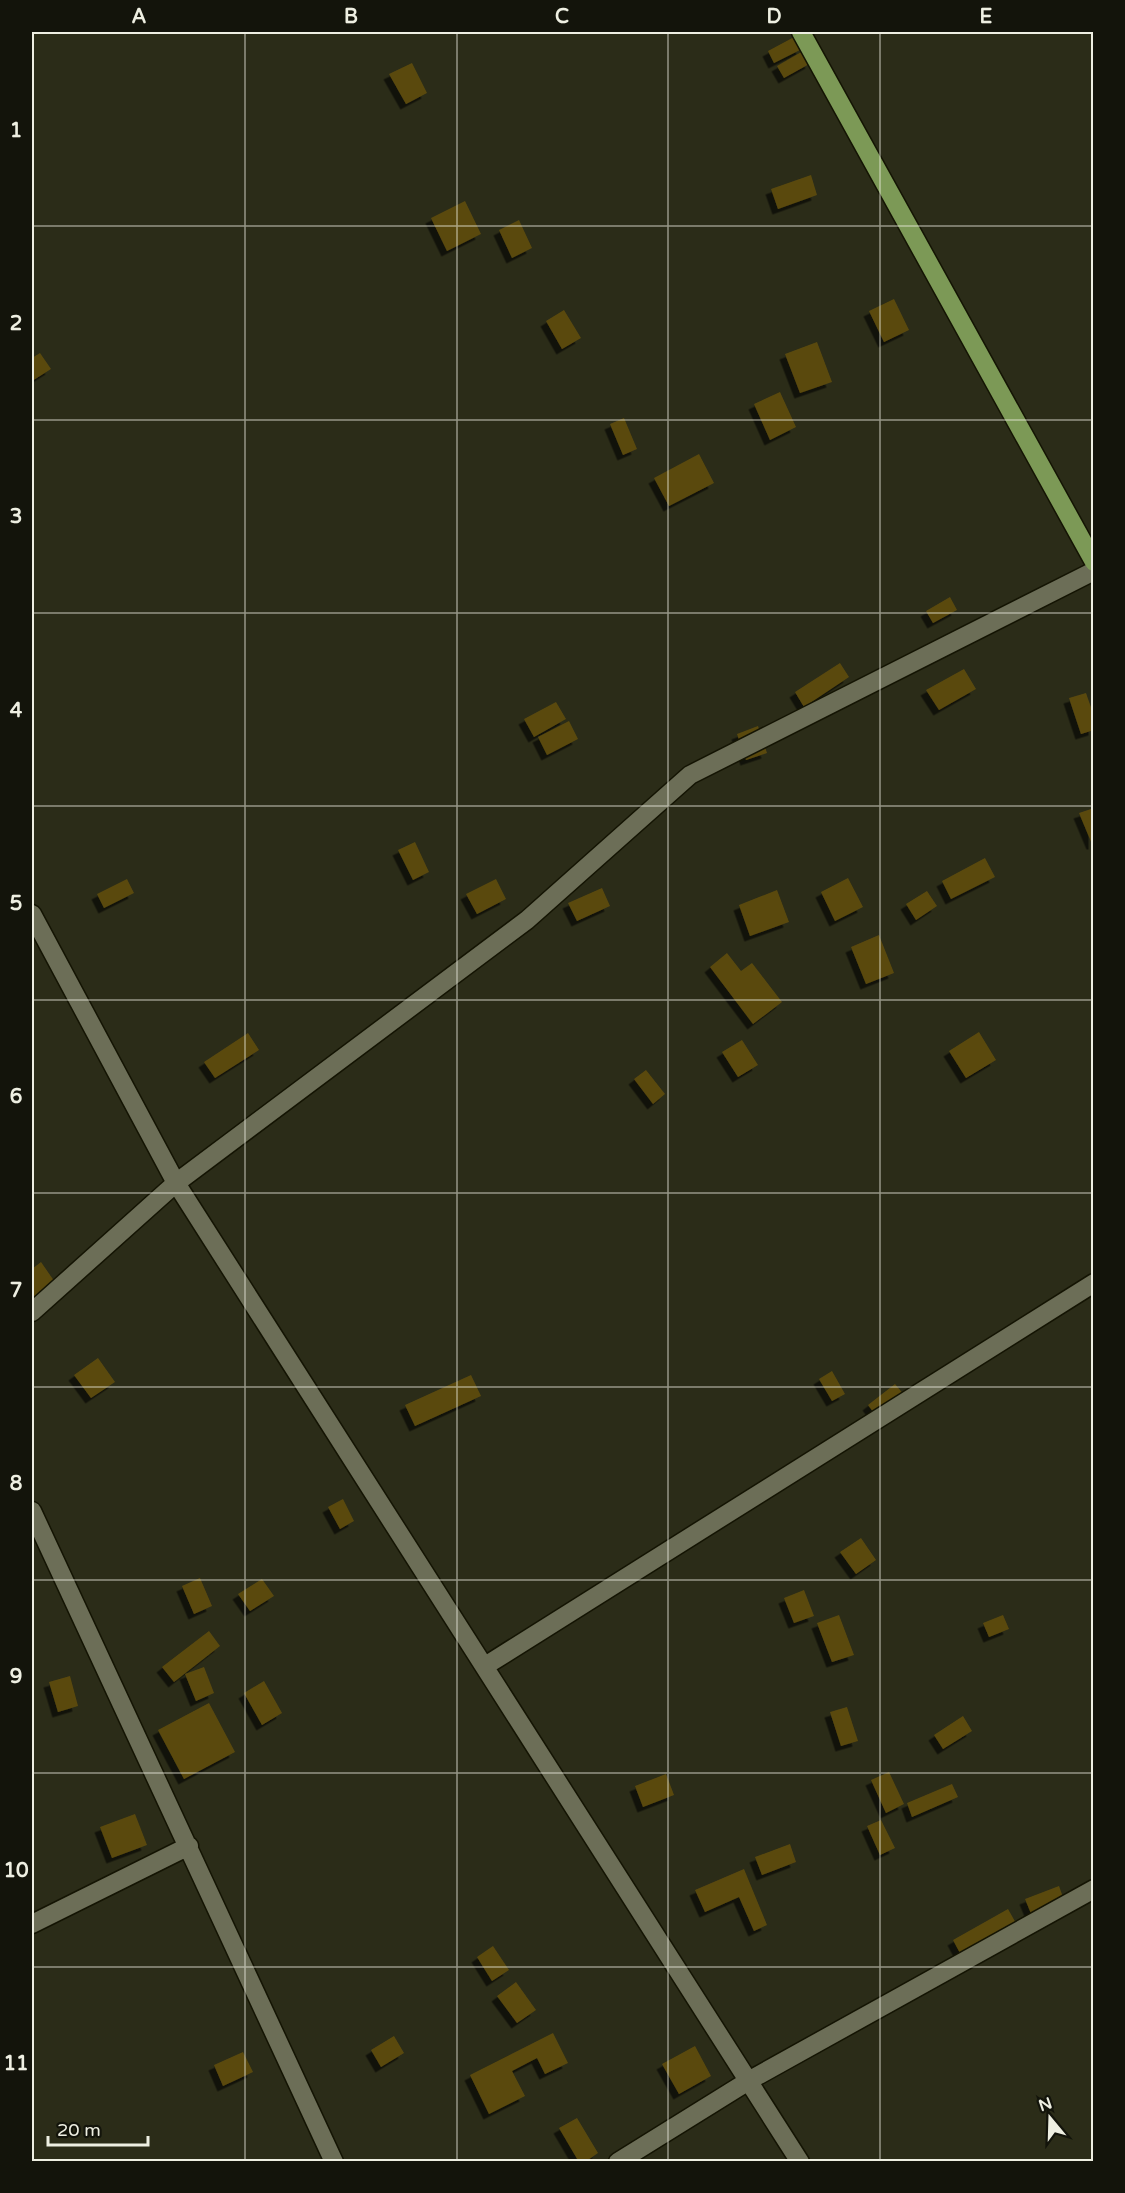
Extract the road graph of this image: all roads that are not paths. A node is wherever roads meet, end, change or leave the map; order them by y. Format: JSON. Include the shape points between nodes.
{"nodes":[{"id":1,"x":801,"y":32,"type":"edge"},
{"id":2,"x":1094,"y":562,"type":"edge"},
{"id":3,"x":1094,"y":571,"type":"edge"},
{"id":4,"x":32,"y":914,"type":"edge"},
{"id":5,"x":176,"y":1183,"type":"junction"},
{"id":6,"x":1094,"y":1283,"type":"edge"},
{"id":7,"x":32,"y":1312,"type":"edge"},
{"id":8,"x":32,"y":1511,"type":"edge"},
{"id":9,"x":485,"y":1666,"type":"junction"},
{"id":10,"x":189,"y":1846,"type":"junction"},
{"id":11,"x":1094,"y":1889,"type":"edge"},
{"id":12,"x":32,"y":1924,"type":"edge"},
{"id":13,"x":750,"y":2080,"type":"junction"},
{"id":14,"x":334,"y":2162,"type":"edge"},
{"id":15,"x":618,"y":2162,"type":"edge"},
{"id":16,"x":800,"y":2162,"type":"edge"}],
"edges":[{"from":1,"to":2,"type":"main road"},
{"from":3,"to":5,"type":"street","via":[[690,776],[527,921]]},
{"from":4,"to":5,"type":"street"},
{"from":5,"to":7,"type":"street"},
{"from":5,"to":9,"type":"street"},
{"from":6,"to":9,"type":"street"},
{"from":8,"to":10,"type":"street"},
{"from":9,"to":13,"type":"street"},
{"from":10,"to":12,"type":"street"},
{"from":10,"to":14,"type":"street"},
{"from":11,"to":13,"type":"street"},
{"from":13,"to":15,"type":"street"},
{"from":13,"to":16,"type":"street"}]}
